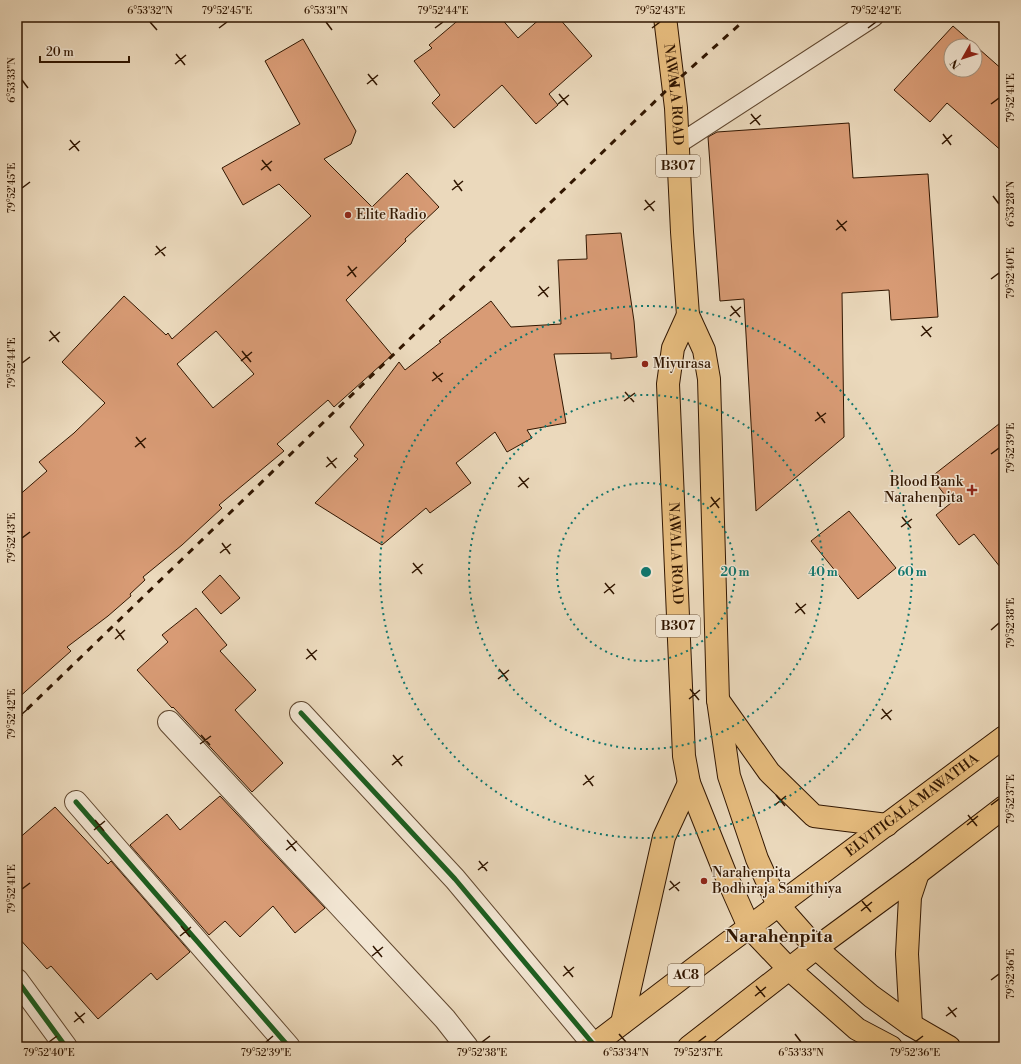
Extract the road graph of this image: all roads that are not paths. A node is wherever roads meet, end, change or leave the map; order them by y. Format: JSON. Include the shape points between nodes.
{"nodes":[{"id":1,"x":665,"y":17,"type":"edge"},
{"id":2,"x":874,"y":17,"type":"edge"},
{"id":3,"x":677,"y":145,"type":"junction"},
{"id":4,"x":688,"y":315,"type":"junction"},
{"id":5,"x":718,"y":700,"type":"junction"},
{"id":6,"x":301,"y":713,"type":"dead end"},
{"id":7,"x":169,"y":722,"type":"dead end"},
{"id":8,"x":1004,"y":737,"type":"edge"},
{"id":9,"x":689,"y":783,"type":"junction"},
{"id":10,"x":76,"y":802,"type":"dead end"},
{"id":11,"x":1004,"y":807,"type":"edge"},
{"id":12,"x":887,"y":825,"type":"junction"},
{"id":13,"x":918,"y":873,"type":"junction"},
{"id":14,"x":778,"y":905,"type":"junction"},
{"id":15,"x":749,"y":927,"type":"junction"},
{"id":16,"x":816,"y":948,"type":"junction"},
{"id":17,"x":789,"y":969,"type":"junction"},
{"id":18,"x":17,"y":980,"type":"edge"},
{"id":19,"x":622,"y":1023,"type":"junction"},
{"id":20,"x":911,"y":1025,"type":"junction"},
{"id":21,"x":592,"y":1046,"type":"edge"},
{"id":22,"x":66,"y":1047,"type":"edge"},
{"id":23,"x":289,"y":1047,"type":"edge"},
{"id":24,"x":467,"y":1047,"type":"edge"},
{"id":25,"x":689,"y":1047,"type":"edge"},
{"id":26,"x":891,"y":1047,"type":"edge"},
{"id":27,"x":949,"y":1047,"type":"edge"}],
"edges":[{"from":1,"to":3,"type":"main road","name":"NAWALA ROAD","number":"B307","via":[[676,108]]},
{"from":2,"to":3,"type":"lane"},
{"from":3,"to":4,"type":"main road","name":"NAWALA ROAD","number":"B307"},
{"from":4,"to":5,"type":"main road","name":"NAWALA ROAD","number":"B307","via":[[704,350],[709,379]]},
{"from":4,"to":9,"type":"main road","name":"NAWALA ROAD","number":"B307","via":[[673,348],[668,384],[684,756]]},
{"from":5,"to":12,"type":"main road","via":[[769,772],[814,816]]},
{"from":5,"to":14,"type":"main road","name":"NAWALA ROAD","number":"B307","via":[[729,776],[757,859]]},
{"from":6,"to":21,"type":"street","via":[[455,879]]},
{"from":7,"to":24,"type":"street","via":[[445,1019]]},
{"from":8,"to":12,"type":"main road","name":"ELVITIGALA MAWATHA"},
{"from":9,"to":15,"type":"main road","name":"NAWALA ROAD","number":"B307"},
{"from":9,"to":19,"type":"main road","via":[[664,837]]},
{"from":10,"to":23,"type":"street"},
{"from":11,"to":13,"type":"main road"},
{"from":12,"to":14,"type":"main road","name":"ELVITIGALA MAWATHA"},
{"from":13,"to":16,"type":"main road"},
{"from":13,"to":20,"type":"main road","via":[[910,897],[909,918]]},
{"from":14,"to":15,"type":"main road","name":"ELVITIGALA MAWATHA"},
{"from":14,"to":16,"type":"main road","name":"NAWALA ROAD"},
{"from":15,"to":17,"type":"main road","name":"NAWALA ROAD"},
{"from":15,"to":19,"type":"main road","name":"ELVITIGALA MAWATHA","number":"AC8"},
{"from":16,"to":17,"type":"main road"},
{"from":16,"to":20,"type":"main road","name":"NAWALA ROAD","via":[[871,996]]},
{"from":17,"to":25,"type":"main road"},
{"from":17,"to":26,"type":"main road","name":"NAWALA ROAD","via":[[857,1029]]},
{"from":18,"to":22,"type":"street"},
{"from":19,"to":21,"type":"main road","name":"ELVITIGALA MAWATHA","number":"AC8"},
{"from":20,"to":27,"type":"main road","name":"NAWALA ROAD"}]}
